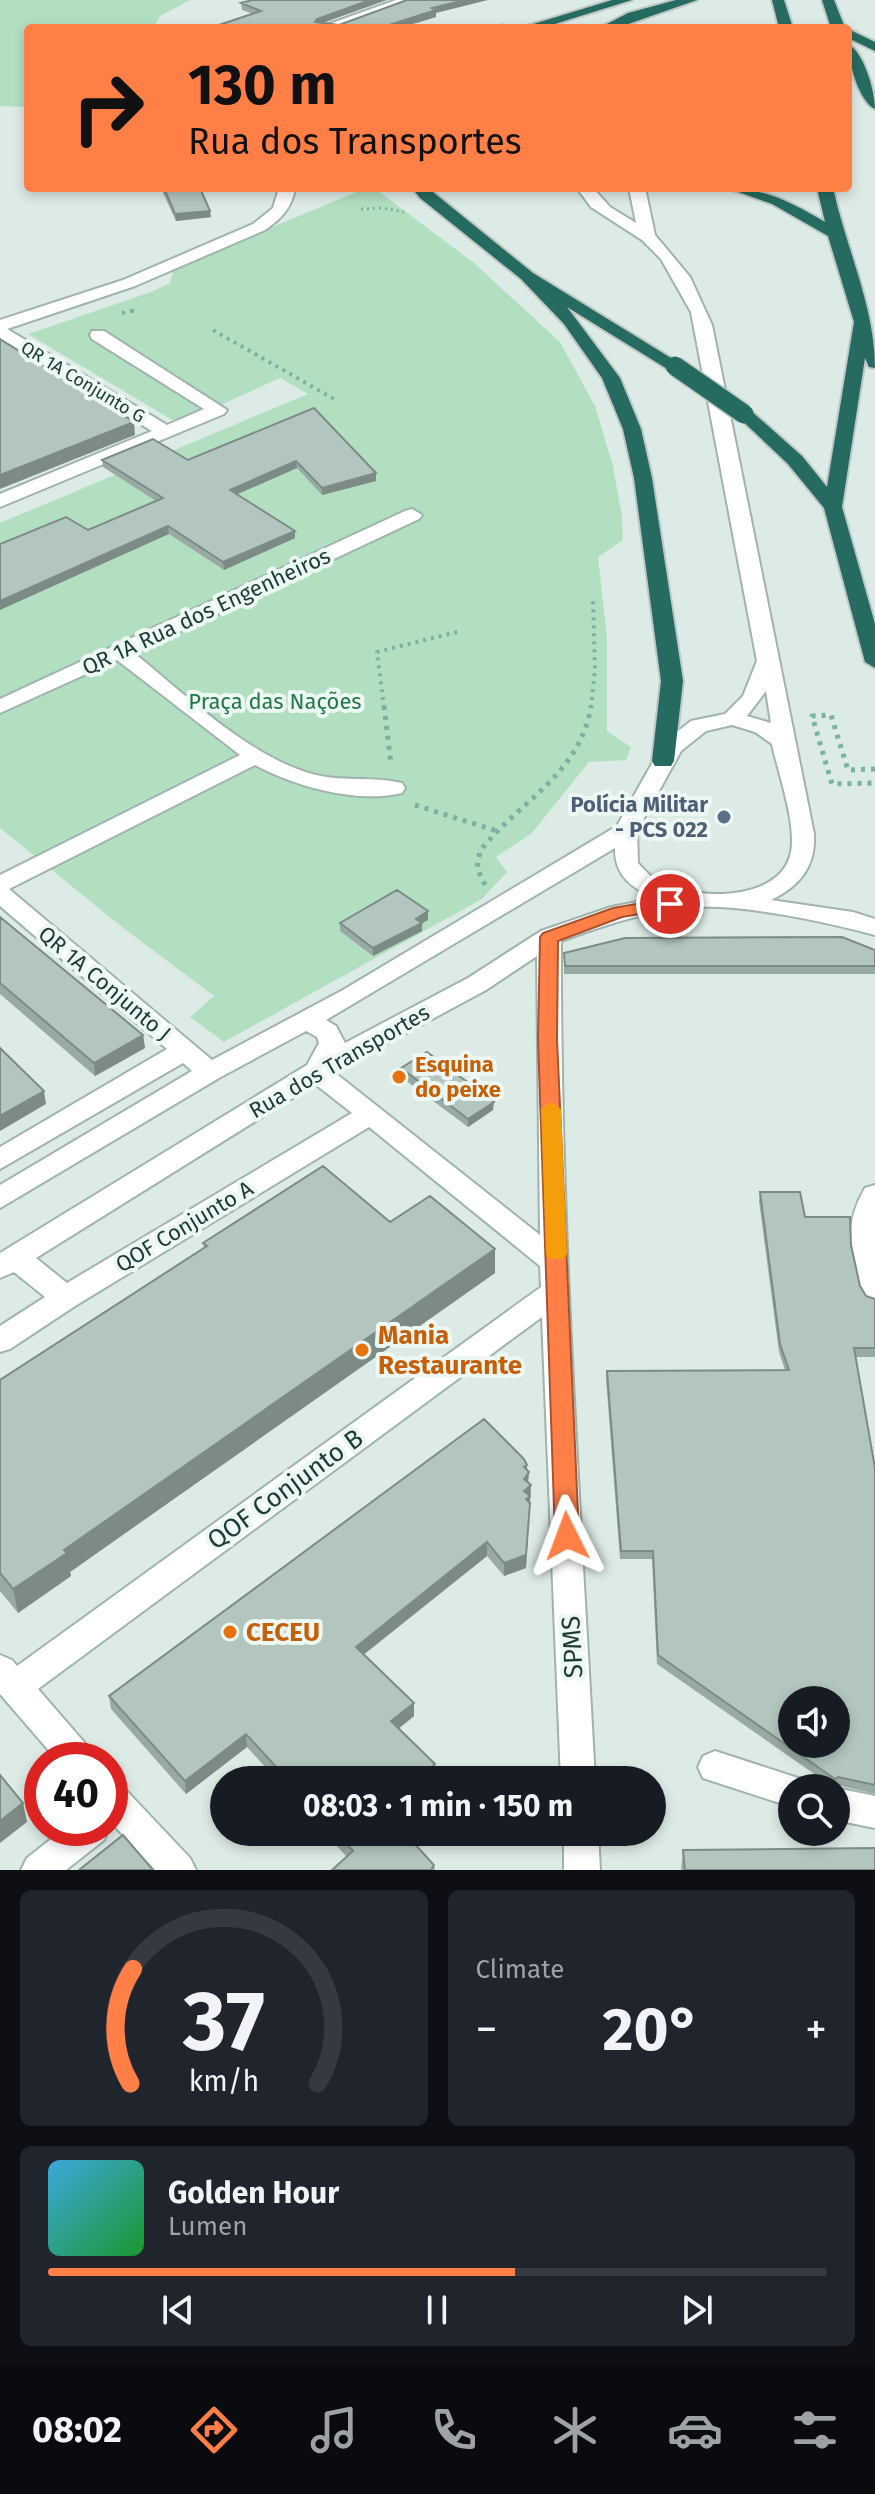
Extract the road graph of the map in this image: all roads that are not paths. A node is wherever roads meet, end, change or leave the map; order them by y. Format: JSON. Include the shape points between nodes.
{"nodes":[{"id":1,"x":409,"y":0,"type":"edge"},
{"id":2,"x":626,"y":0,"type":"edge"},
{"id":3,"x":691,"y":0,"type":"edge"},
{"id":4,"x":778,"y":0,"type":"edge"},
{"id":5,"x":828,"y":0,"type":"edge"},
{"id":6,"x":337,"y":24,"type":"edge"},
{"id":7,"x":541,"y":24,"type":"edge"},
{"id":8,"x":615,"y":24,"type":"edge"},
{"id":9,"x":785,"y":24,"type":"edge"},
{"id":10,"x":837,"y":24,"type":"edge"},
{"id":11,"x":852,"y":35,"type":"edge"},
{"id":12,"x":875,"y":47,"type":"edge"},
{"id":13,"x":852,"y":56,"type":"edge"},
{"id":14,"x":875,"y":105,"type":"edge"},
{"id":15,"x":287,"y":192,"type":"edge"},
{"id":16,"x":423,"y":192,"type":"edge"},
{"id":17,"x":587,"y":192,"type":"edge"},
{"id":18,"x":638,"y":192,"type":"edge"},
{"id":19,"x":748,"y":192,"type":"edge"},
{"id":20,"x":826,"y":192,"type":"edge"},
{"id":21,"x":835,"y":234,"type":"junction"},
{"id":22,"x":647,"y":236,"type":"junction"},
{"id":23,"x":527,"y":276,"type":"junction"},
{"id":24,"x":862,"y":323,"type":"junction"},
{"id":25,"x":0,"y":329,"type":"edge"},
{"id":26,"x":98,"y":335,"type":"dead end"},
{"id":27,"x":875,"y":363,"type":"edge"},
{"id":28,"x":166,"y":432,"type":"junction"},
{"id":29,"x":0,"y":482,"type":"edge"},
{"id":30,"x":8,"y":497,"type":"edge"},
{"id":31,"x":833,"y":507,"type":"junction"},
{"id":32,"x":412,"y":515,"type":"dead end"},
{"id":33,"x":119,"y":651,"type":"junction"},
{"id":34,"x":767,"y":661,"type":"junction"},
{"id":35,"x":875,"y":662,"type":"edge"},
{"id":36,"x":0,"y":707,"type":"edge"},
{"id":37,"x":732,"y":719,"type":"junction"},
{"id":38,"x":782,"y":741,"type":"junction"},
{"id":39,"x":255,"y":756,"type":"junction"},
{"id":40,"x":663,"y":761,"type":"junction"},
{"id":41,"x":394,"y":788,"type":"road end"},
{"id":42,"x":626,"y":831,"type":"junction"},
{"id":43,"x":0,"y":884,"type":"edge"},
{"id":44,"x":696,"y":900,"type":"junction"},
{"id":45,"x":737,"y":902,"type":"junction"},
{"id":46,"x":6,"y":908,"type":"edge"},
{"id":47,"x":875,"y":927,"type":"edge"},
{"id":48,"x":549,"y":937,"type":"junction"},
{"id":49,"x":308,"y":1021,"type":"junction"},
{"id":50,"x":185,"y":1050,"type":"junction"},
{"id":51,"x":316,"y":1071,"type":"junction"},
{"id":52,"x":210,"y":1072,"type":"junction"},
{"id":53,"x":371,"y":1114,"type":"junction"},
{"id":54,"x":0,"y":1159,"type":"edge"},
{"id":55,"x":875,"y":1195,"type":"edge"},
{"id":56,"x":0,"y":1198,"type":"edge"},
{"id":57,"x":8,"y":1262,"type":"edge"},
{"id":58,"x":556,"y":1278,"type":"junction"},
{"id":59,"x":875,"y":1294,"type":"edge"},
{"id":60,"x":65,"y":1298,"type":"junction"},
{"id":61,"x":0,"y":1341,"type":"edge"},
{"id":62,"x":7,"y":1678,"type":"edge"},
{"id":63,"x":62,"y":1742,"type":"edge"},
{"id":64,"x":577,"y":1766,"type":"edge"},
{"id":65,"x":715,"y":1767,"type":"dead end"},
{"id":66,"x":778,"y":1787,"type":"edge"},
{"id":67,"x":850,"y":1807,"type":"edge"},
{"id":68,"x":875,"y":1812,"type":"edge"},
{"id":69,"x":128,"y":1821,"type":"edge"},
{"id":70,"x":69,"y":1846,"type":"edge"},
{"id":71,"x":581,"y":1846,"type":"edge"},
{"id":72,"x":39,"y":1870,"type":"edge"},
{"id":73,"x":178,"y":1870,"type":"edge"},
{"id":74,"x":582,"y":1870,"type":"edge"}],
"edges":[{"from":1,"to":6,"type":"street"},
{"from":2,"to":7,"type":"highway"},
{"from":3,"to":8,"type":"highway"},
{"from":4,"to":9,"type":"highway"},
{"from":5,"to":10,"type":"highway"},
{"from":11,"to":12,"type":"highway"},
{"from":13,"to":14,"type":"highway"},
{"from":15,"to":25,"type":"street","via":[[277,216],[259,227]]},
{"from":16,"to":23,"type":"highway"},
{"from":17,"to":22,"type":"street","via":[[609,215]]},
{"from":18,"to":22,"type":"street"},
{"from":19,"to":21,"type":"highway","via":[[777,201]]},
{"from":20,"to":21,"type":"highway"},
{"from":21,"to":24,"type":"highway"},
{"from":22,"to":34,"type":"street","via":[[686,281],[704,325]]},
{"from":23,"to":31,"type":"highway","bridge":true,"via":[[744,414],[795,460]]},
{"from":23,"to":40,"type":"highway","via":[[570,320],[611,378],[632,429],[672,681]]},
{"from":24,"to":27,"type":"highway"},
{"from":24,"to":31,"type":"highway"},
{"from":25,"to":28,"type":"street","name":"QR 1A Conjunto G"},
{"from":26,"to":28,"type":"street","via":[[218,410]]},
{"from":28,"to":30,"type":"street"},
{"from":29,"to":30,"type":"street"},
{"from":31,"to":35,"type":"highway"},
{"from":32,"to":33,"type":"street","name":"QR 1A Rua dos Engenheiros"},
{"from":33,"to":36,"type":"street","name":"QR 1A Rua dos Engenheiros"},
{"from":33,"to":39,"type":"street"},
{"from":34,"to":37,"type":"street","via":[[753,698]]},
{"from":34,"to":38,"type":"street","via":[[783,717]]},
{"from":37,"to":38,"type":"street","via":[[763,727]]},
{"from":37,"to":40,"type":"street","via":[[699,726]]},
{"from":38,"to":45,"type":"street","via":[[803,855],[796,874],[765,894]]},
{"from":39,"to":41,"type":"street","via":[[306,780]]},
{"from":39,"to":43,"type":"street"},
{"from":40,"to":42,"type":"street"},
{"from":42,"to":44,"type":"street","via":[[626,865],[644,883]]},
{"from":42,"to":49,"type":"street"},
{"from":44,"to":45,"type":"street"},
{"from":44,"to":48,"type":"street","name":"Rua dos Transportes","via":[[619,912]]},
{"from":45,"to":47,"type":"street"},
{"from":46,"to":50,"type":"street","name":"QR 1A Conjunto J"},
{"from":48,"to":51,"type":"street","name":"Rua dos Transportes","via":[[477,984]]},
{"from":48,"to":58,"type":"street","name":"SPMS"},
{"from":49,"to":51,"type":"street","via":[[327,1032],[332,1043]]},
{"from":49,"to":52,"type":"street"},
{"from":50,"to":52,"type":"street","name":"QR 1A Conjunto J"},
{"from":50,"to":54,"type":"street"},
{"from":51,"to":53,"type":"street"},
{"from":51,"to":57,"type":"street","name":"Rua dos Transportes"},
{"from":52,"to":56,"type":"street"},
{"from":53,"to":58,"type":"street"},
{"from":53,"to":60,"type":"street","name":"QOF Conjunto A"},
{"from":55,"to":59,"type":"street","via":[[862,1230]]},
{"from":57,"to":60,"type":"street"},
{"from":58,"to":62,"type":"street","name":"QOF Conjunto B"},
{"from":58,"to":64,"type":"street","name":"SPMS"},
{"from":60,"to":61,"type":"street","name":"QOF Conjunto A"},
{"from":62,"to":63,"type":"street"},
{"from":65,"to":66,"type":"street"},
{"from":67,"to":68,"type":"street"},
{"from":69,"to":73,"type":"street"},
{"from":70,"to":72,"type":"street"},
{"from":71,"to":74,"type":"street"}]}
